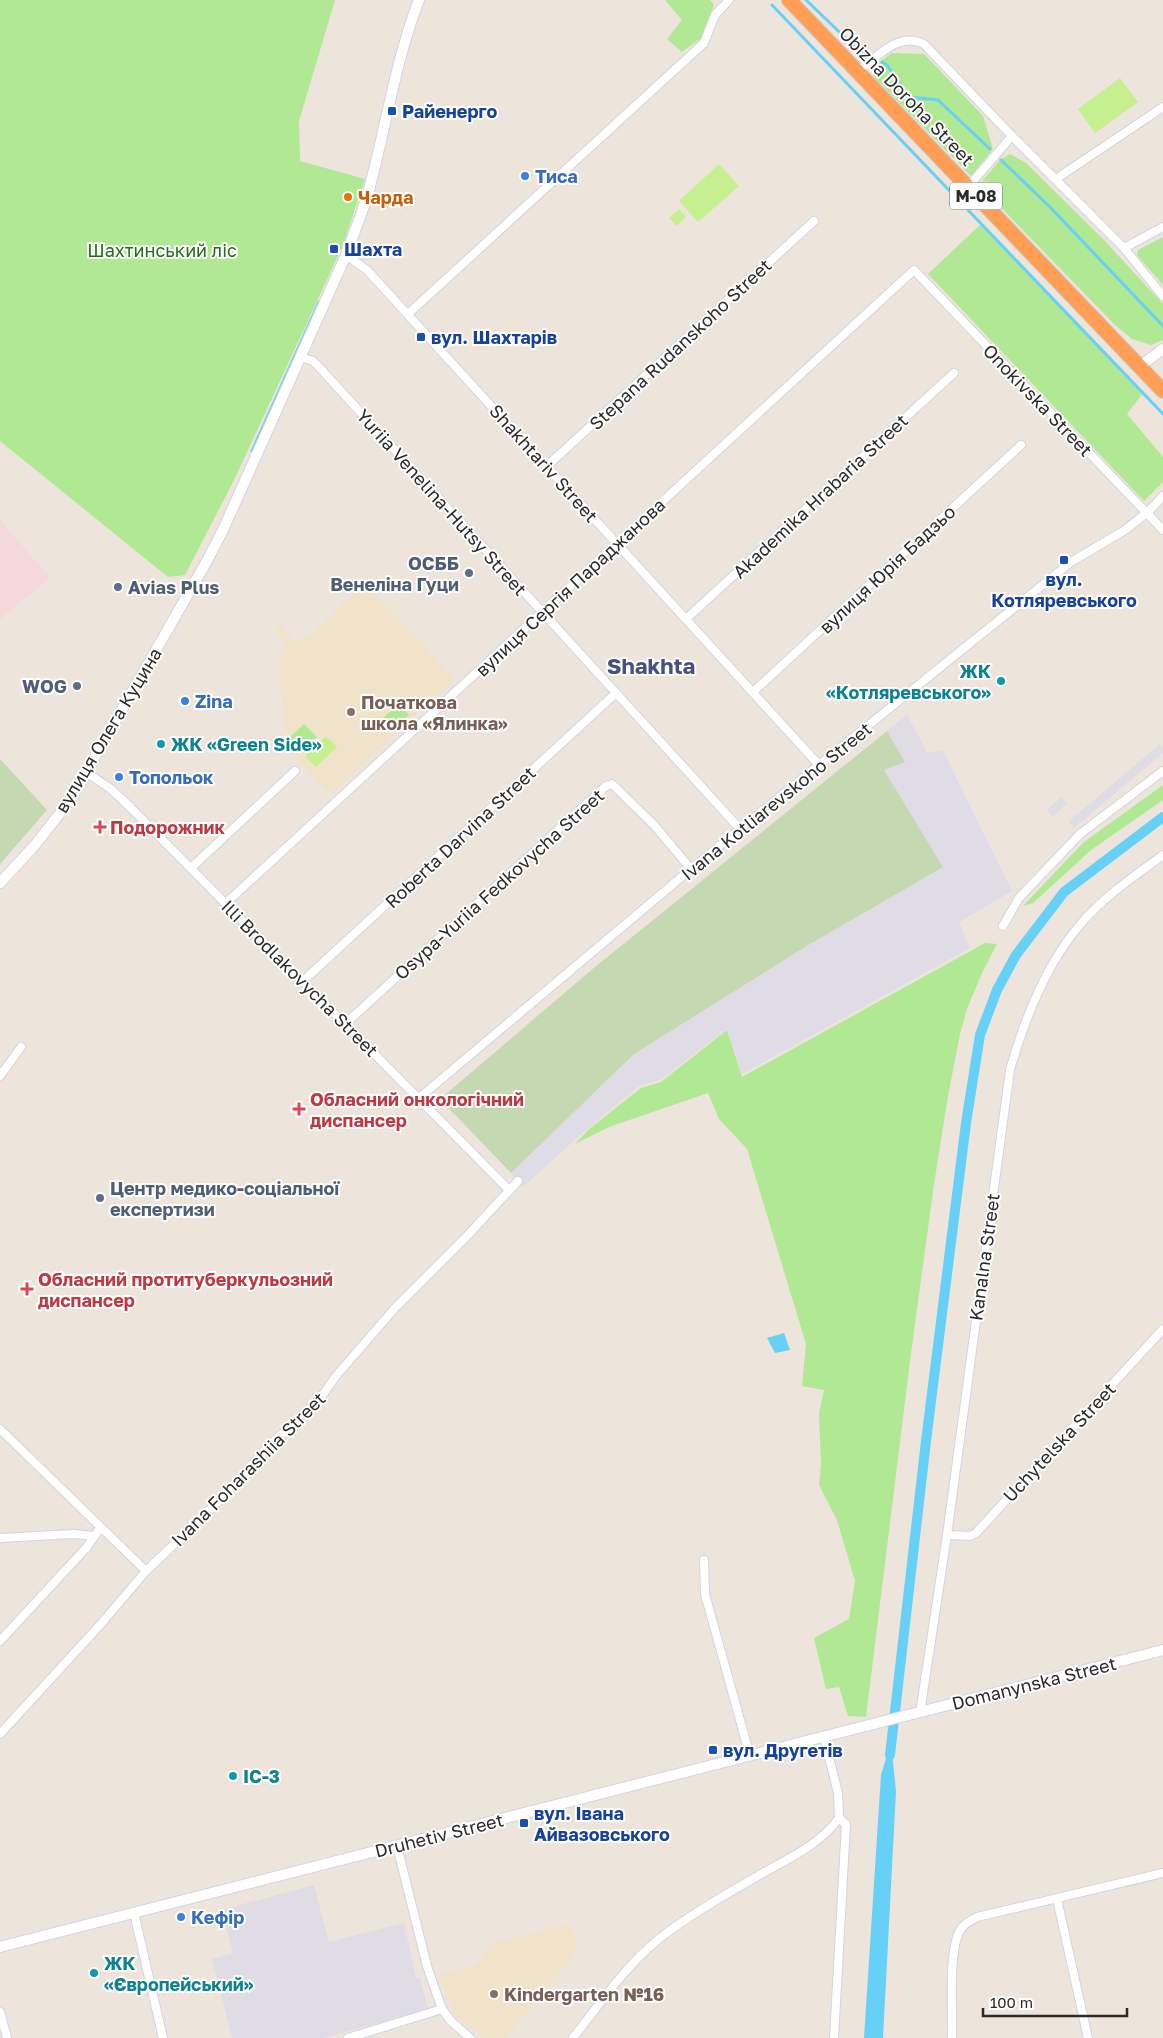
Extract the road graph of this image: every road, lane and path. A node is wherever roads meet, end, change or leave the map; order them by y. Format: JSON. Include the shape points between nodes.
{"nodes":[{"id":1,"x":419,"y":0,"type":"edge"},
{"id":2,"x":730,"y":0,"type":"edge"},
{"id":3,"x":789,"y":0,"type":"edge"},
{"id":4,"x":858,"y":71,"type":"junction"},
{"id":5,"x":1163,"y":107,"type":"edge"},
{"id":6,"x":1012,"y":136,"type":"junction"},
{"id":7,"x":1056,"y":179,"type":"junction"},
{"id":8,"x":968,"y":187,"type":"junction"},
{"id":9,"x":814,"y":221,"type":"dead end"},
{"id":10,"x":1163,"y":227,"type":"edge"},
{"id":11,"x":1124,"y":248,"type":"junction"},
{"id":12,"x":346,"y":254,"type":"junction"},
{"id":13,"x":914,"y":270,"type":"joint"},
{"id":14,"x":1163,"y":296,"type":"edge"},
{"id":15,"x":408,"y":314,"type":"junction"},
{"id":16,"x":1163,"y":349,"type":"edge"},
{"id":17,"x":301,"y":357,"type":"junction"},
{"id":18,"x":1138,"y":366,"type":"junction"},
{"id":19,"x":954,"y":372,"type":"dead end"},
{"id":20,"x":1163,"y":391,"type":"edge"},
{"id":21,"x":1021,"y":445,"type":"dead end"},
{"id":22,"x":547,"y":466,"type":"junction"},
{"id":23,"x":1163,"y":496,"type":"edge"},
{"id":24,"x":1148,"y":512,"type":"junction"},
{"id":25,"x":1163,"y":530,"type":"edge"},
{"id":26,"x":617,"y":543,"type":"junction"},
{"id":27,"x":542,"y":612,"type":"junction"},
{"id":28,"x":686,"y":619,"type":"junction"},
{"id":29,"x":753,"y":692,"type":"junction"},
{"id":30,"x":616,"y":693,"type":"junction"},
{"id":31,"x":819,"y":764,"type":"junction"},
{"id":32,"x":295,"y":771,"type":"dead end"},
{"id":33,"x":1163,"y":771,"type":"edge"},
{"id":34,"x":87,"y":773,"type":"junction"},
{"id":35,"x":740,"y":829,"type":"junction"},
{"id":36,"x":1163,"y":855,"type":"edge"},
{"id":37,"x":191,"y":868,"type":"junction"},
{"id":38,"x":691,"y":869,"type":"junction"},
{"id":39,"x":0,"y":883,"type":"edge"},
{"id":40,"x":226,"y":903,"type":"junction"},
{"id":41,"x":1003,"y":926,"type":"dead end"},
{"id":42,"x":303,"y":981,"type":"junction"},
{"id":43,"x":345,"y":1024,"type":"junction"},
{"id":44,"x":21,"y":1047,"type":"dead end"},
{"id":45,"x":0,"y":1076,"type":"edge"},
{"id":46,"x":420,"y":1098,"type":"junction"},
{"id":47,"x":518,"y":1182,"type":"dead end"},
{"id":48,"x":509,"y":1190,"type":"junction"},
{"id":49,"x":1163,"y":1329,"type":"edge"},
{"id":50,"x":0,"y":1429,"type":"edge"},
{"id":51,"x":100,"y":1528,"type":"junction"},
{"id":52,"x":947,"y":1535,"type":"junction"},
{"id":53,"x":93,"y":1536,"type":"junction"},
{"id":54,"x":0,"y":1538,"type":"edge"},
{"id":55,"x":704,"y":1560,"type":"dead end"},
{"id":56,"x":146,"y":1571,"type":"junction"},
{"id":57,"x":0,"y":1641,"type":"edge"},
{"id":58,"x":1163,"y":1650,"type":"edge"},
{"id":59,"x":920,"y":1713,"type":"junction"},
{"id":60,"x":878,"y":1724,"type":"joint"},
{"id":61,"x":0,"y":1734,"type":"edge"},
{"id":62,"x":824,"y":1738,"type":"junction"},
{"id":63,"x":750,"y":1756,"type":"junction"},
{"id":64,"x":839,"y":1818,"type":"junction"},
{"id":65,"x":397,"y":1846,"type":"junction"},
{"id":66,"x":1163,"y":1873,"type":"edge"},
{"id":67,"x":1056,"y":1899,"type":"junction"},
{"id":68,"x":134,"y":1913,"type":"junction"},
{"id":69,"x":0,"y":1947,"type":"edge"},
{"id":70,"x":442,"y":2009,"type":"junction"},
{"id":71,"x":0,"y":2012,"type":"edge"},
{"id":72,"x":6,"y":2038,"type":"edge"},
{"id":73,"x":163,"y":2038,"type":"edge"},
{"id":74,"x":348,"y":2038,"type":"edge"},
{"id":75,"x":470,"y":2038,"type":"edge"},
{"id":76,"x":573,"y":2038,"type":"edge"},
{"id":77,"x":834,"y":2038,"type":"edge"},
{"id":78,"x":952,"y":2038,"type":"edge"},
{"id":79,"x":1088,"y":2038,"type":"edge"}],
"edges":[{"from":1,"to":12,"type":"main road","name":"вулиця Олега Куцина","via":[[394,84],[371,182]]},
{"from":2,"to":15,"type":"street","via":[[715,15],[704,43]]},
{"from":3,"to":4,"type":"highway","name":"Obizna Doroha Street","number":"М-08"},
{"from":4,"to":6,"type":"street","via":[[899,41],[917,41],[924,44]]},
{"from":4,"to":8,"type":"highway","name":"Obizna Doroha Street","number":"М-08"},
{"from":5,"to":7,"type":"street"},
{"from":6,"to":7,"type":"street"},
{"from":6,"to":8,"type":"street"},
{"from":7,"to":11,"type":"street"},
{"from":8,"to":18,"type":"highway","name":"Obizna Doroha Street","number":"М-08"},
{"from":9,"to":22,"type":"street","name":"Stepana Rudanskoho Street"},
{"from":10,"to":11,"type":"street"},
{"from":11,"to":14,"type":"street"},
{"from":12,"to":15,"type":"street","name":"Shakhtariv Street","via":[[367,270]]},
{"from":12,"to":17,"type":"main road","name":"вулиця Олега Куцина"},
{"from":13,"to":24,"type":"street","name":"Onokivska Street"},
{"from":13,"to":26,"type":"street","name":"вулиця Сергія Параджанова"},
{"from":15,"to":22,"type":"street","name":"Shakhtariv Street"},
{"from":16,"to":18,"type":"main road"},
{"from":17,"to":27,"type":"street","name":"Yuriia Venelina-Hutsy Street","via":[[320,368]]},
{"from":17,"to":34,"type":"main road","name":"вулиця Олега Куцина","via":[[223,530]]},
{"from":18,"to":20,"type":"highway","name":"Obizna Doroha Street","number":"М-08"},
{"from":19,"to":28,"type":"street","name":"Akademika Hrabaria Street"},
{"from":21,"to":29,"type":"street","name":"вулиця Юрія Бадзьо"},
{"from":22,"to":26,"type":"street","name":"Shakhtariv Street"},
{"from":23,"to":24,"type":"street","name":"Ivana Kotliarevskoho Street"},
{"from":24,"to":25,"type":"street","name":"Onokivska Street"},
{"from":24,"to":31,"type":"street","name":"Ivana Kotliarevskoho Street","via":[[1125,530],[1071,562]]},
{"from":26,"to":27,"type":"street","name":"вулиця Сергія Параджанова"},
{"from":26,"to":28,"type":"street","name":"Shakhtariv Street"},
{"from":27,"to":30,"type":"street","name":"Yuriia Venelina-Hutsy Street"},
{"from":27,"to":40,"type":"street","name":"вулиця Сергія Параджанова"},
{"from":28,"to":29,"type":"street","name":"Shakhtariv Street"},
{"from":29,"to":31,"type":"street","name":"Shakhtariv Street"},
{"from":30,"to":35,"type":"street","name":"Yuriia Venelina-Hutsy Street"},
{"from":30,"to":42,"type":"street","name":"Roberta Darvina Street"},
{"from":31,"to":35,"type":"street","name":"Ivana Kotliarevskoho Street"},
{"from":32,"to":37,"type":"street"},
{"from":33,"to":41,"type":"street","via":[[1080,834],[1019,898]]},
{"from":34,"to":37,"type":"street","name":"Illi Brodlakovycha Street","via":[[111,789]]},
{"from":34,"to":39,"type":"main road","name":"вулиця Олега Куцина","via":[[54,821]]},
{"from":35,"to":38,"type":"street","name":"Ivana Kotliarevskoho Street"},
{"from":36,"to":52,"type":"street","name":"Kanalna Street","via":[[1114,893],[1078,927],[1047,976],[1015,1052],[1004,1106]]},
{"from":37,"to":40,"type":"street","name":"Illi Brodlakovycha Street"},
{"from":38,"to":43,"type":"street","name":"Osypa-Yuriia Fedkovycha Street","via":[[654,825],[612,784],[606,786]]},
{"from":38,"to":46,"type":"street","name":"Ivana Kotliarevskoho Street"},
{"from":40,"to":42,"type":"street","name":"Illi Brodlakovycha Street"},
{"from":42,"to":43,"type":"street","name":"Illi Brodlakovycha Street"},
{"from":43,"to":46,"type":"street","name":"Illi Brodlakovycha Street"},
{"from":44,"to":45,"type":"street"},
{"from":46,"to":48,"type":"street","name":"Illi Brodlakovycha Street"},
{"from":47,"to":48,"type":"street","name":"Ivana Foharashiia Street"},
{"from":48,"to":56,"type":"street","name":"Ivana Foharashiia Street","via":[[395,1308],[319,1400]]},
{"from":49,"to":52,"type":"street","name":"Uchytelska Street","via":[[976,1533],[970,1536]]},
{"from":50,"to":51,"type":"street"},
{"from":51,"to":53,"type":"street"},
{"from":51,"to":56,"type":"street"},
{"from":52,"to":59,"type":"street","name":"Kanalna Street"},
{"from":53,"to":54,"type":"street"},
{"from":53,"to":57,"type":"street","via":[[87,1547]]},
{"from":55,"to":63,"type":"street","via":[[705,1594]]},
{"from":56,"to":61,"type":"street","name":"Ivana Foharashiia Street"},
{"from":58,"to":59,"type":"main road","name":"Domanynska Street"},
{"from":59,"to":60,"type":"main road","name":"Domanynska Street"},
{"from":60,"to":62,"type":"main road","name":"Druhetiv Street"},
{"from":62,"to":63,"type":"main road","name":"Druhetiv Street"},
{"from":62,"to":64,"type":"street","via":[[838,1793]]},
{"from":63,"to":65,"type":"main road","name":"Druhetiv Street"},
{"from":64,"to":76,"type":"street","via":[[806,1849],[716,1900],[652,1944],[631,1965]]},
{"from":64,"to":77,"type":"street","via":[[846,1824]]},
{"from":65,"to":68,"type":"main road","name":"Druhetiv Street"},
{"from":65,"to":70,"type":"street"},
{"from":66,"to":67,"type":"street"},
{"from":67,"to":78,"type":"street","via":[[977,1917],[963,1927],[956,1941],[953,1966]]},
{"from":67,"to":79,"type":"street"},
{"from":68,"to":69,"type":"main road","name":"Druhetiv Street"},
{"from":68,"to":73,"type":"street"},
{"from":70,"to":74,"type":"street"},
{"from":70,"to":75,"type":"street"},
{"from":71,"to":72,"type":"street"}]}
